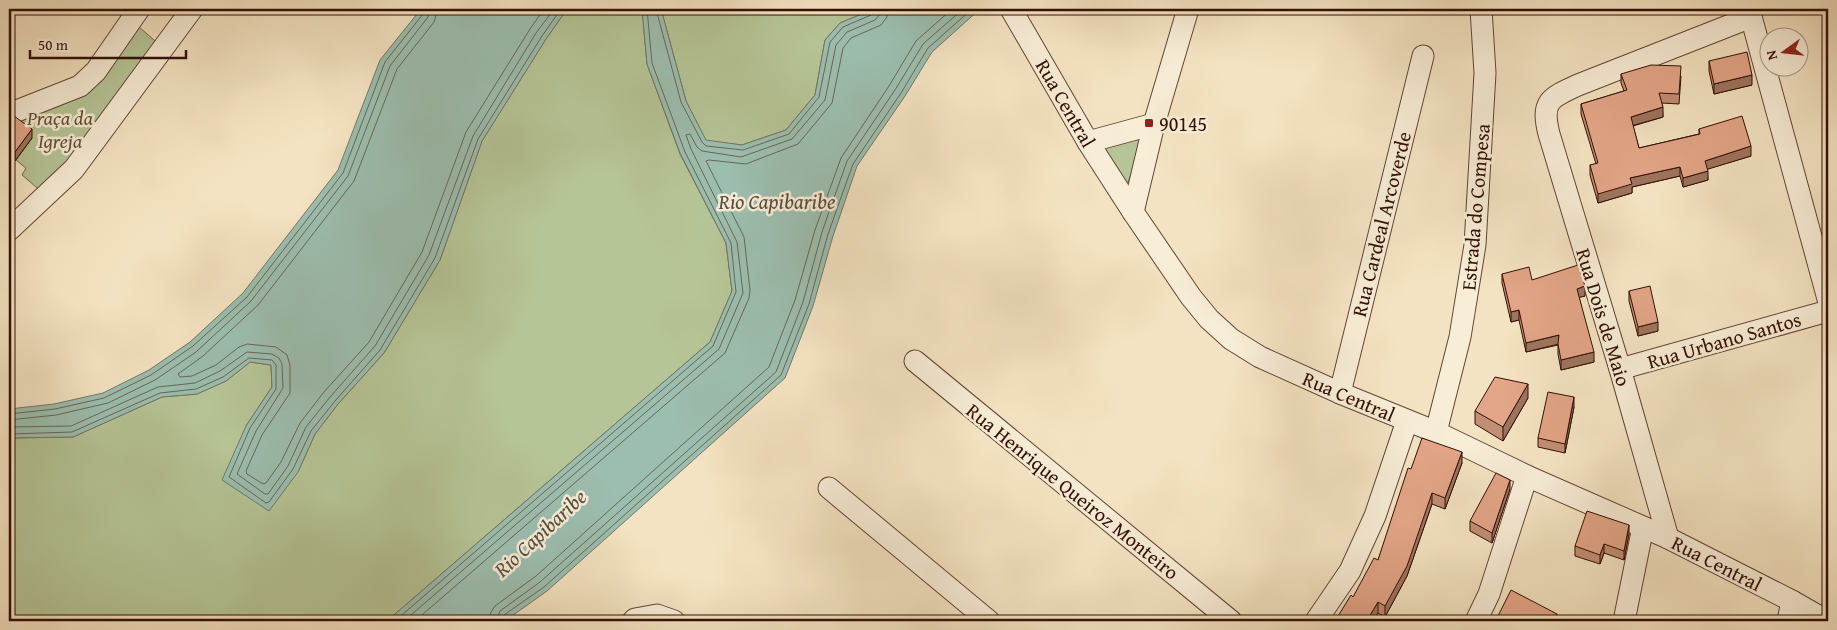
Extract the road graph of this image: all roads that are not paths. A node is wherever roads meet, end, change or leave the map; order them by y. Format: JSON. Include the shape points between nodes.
{"nodes":[{"id":1,"x":140,"y":9,"type":"edge"},
{"id":2,"x":192,"y":9,"type":"edge"},
{"id":3,"x":1011,"y":9,"type":"edge"},
{"id":4,"x":1188,"y":9,"type":"edge"},
{"id":5,"x":1481,"y":9,"type":"edge"},
{"id":6,"x":1750,"y":13,"type":"edge"},
{"id":7,"x":1423,"y":56,"type":"dead end"},
{"id":8,"x":9,"y":114,"type":"edge"},
{"id":9,"x":1154,"y":124,"type":"junction"},
{"id":10,"x":1088,"y":142,"type":"junction"},
{"id":11,"x":1133,"y":212,"type":"junction"},
{"id":12,"x":9,"y":230,"type":"edge"},
{"id":13,"x":1828,"y":300,"type":"edge"},
{"id":14,"x":1828,"y":311,"type":"edge"},
{"id":15,"x":915,"y":361,"type":"dead end"},
{"id":16,"x":1620,"y":369,"type":"junction"},
{"id":17,"x":1340,"y":393,"type":"junction"},
{"id":18,"x":1407,"y":421,"type":"junction"},
{"id":19,"x":1436,"y":432,"type":"junction"},
{"id":20,"x":1527,"y":476,"type":"junction"},
{"id":21,"x":829,"y":488,"type":"dead end"},
{"id":22,"x":1643,"y":527,"type":"junction"},
{"id":23,"x":1668,"y":538,"type":"junction"},
{"id":24,"x":1790,"y":611,"type":"edge"},
{"id":25,"x":633,"y":621,"type":"edge"},
{"id":26,"x":674,"y":621,"type":"edge"},
{"id":27,"x":989,"y":621,"type":"edge"},
{"id":28,"x":1232,"y":621,"type":"edge"},
{"id":29,"x":1316,"y":621,"type":"edge"},
{"id":30,"x":1476,"y":621,"type":"edge"},
{"id":31,"x":1624,"y":621,"type":"edge"},
{"id":32,"x":1827,"y":621,"type":"edge"}],
"edges":[{"from":1,"to":8,"type":"street","via":[[96,71],[80,86]]},
{"from":2,"to":12,"type":"street","via":[[74,169]]},
{"from":3,"to":10,"type":"street","name":"Rua Central"},
{"from":4,"to":9,"type":"street"},
{"from":5,"to":19,"type":"street","name":"Estrada do Compesa","via":[[1485,73],[1475,245],[1460,337]]},
{"from":6,"to":13,"type":"street"},
{"from":6,"to":16,"type":"street","name":"Rua Dois de Maio","via":[[1578,85],[1553,97],[1546,107],[1549,134]]},
{"from":7,"to":17,"type":"street","name":"Rua Cardeal Arcoverde"},
{"from":9,"to":10,"type":"street"},
{"from":9,"to":11,"type":"street"},
{"from":10,"to":11,"type":"street","name":"Rua Central"},
{"from":11,"to":17,"type":"street","name":"Rua Central","via":[[1191,296],[1231,339],[1260,357]]},
{"from":14,"to":16,"type":"street","name":"Rua Urbano Santos"},
{"from":15,"to":28,"type":"street","name":"Rua Henrique Queiroz Monteiro"},
{"from":16,"to":23,"type":"street","name":"Rua Dois de Maio"},
{"from":17,"to":18,"type":"street","name":"Rua Central"},
{"from":18,"to":19,"type":"street","name":"Rua Central"},
{"from":18,"to":29,"type":"street","via":[[1376,516],[1350,571]]},
{"from":19,"to":20,"type":"street","name":"Rua Central"},
{"from":20,"to":22,"type":"street","name":"Rua Central"},
{"from":20,"to":30,"type":"street","via":[[1489,594]]},
{"from":21,"to":27,"type":"street"},
{"from":22,"to":23,"type":"street","name":"Rua Central"},
{"from":22,"to":31,"type":"street"},
{"from":23,"to":24,"type":"street","name":"Rua Central"},
{"from":24,"to":32,"type":"street","name":"Rua Central"},
{"from":25,"to":26,"type":"street","via":[[657,615]]}]}
